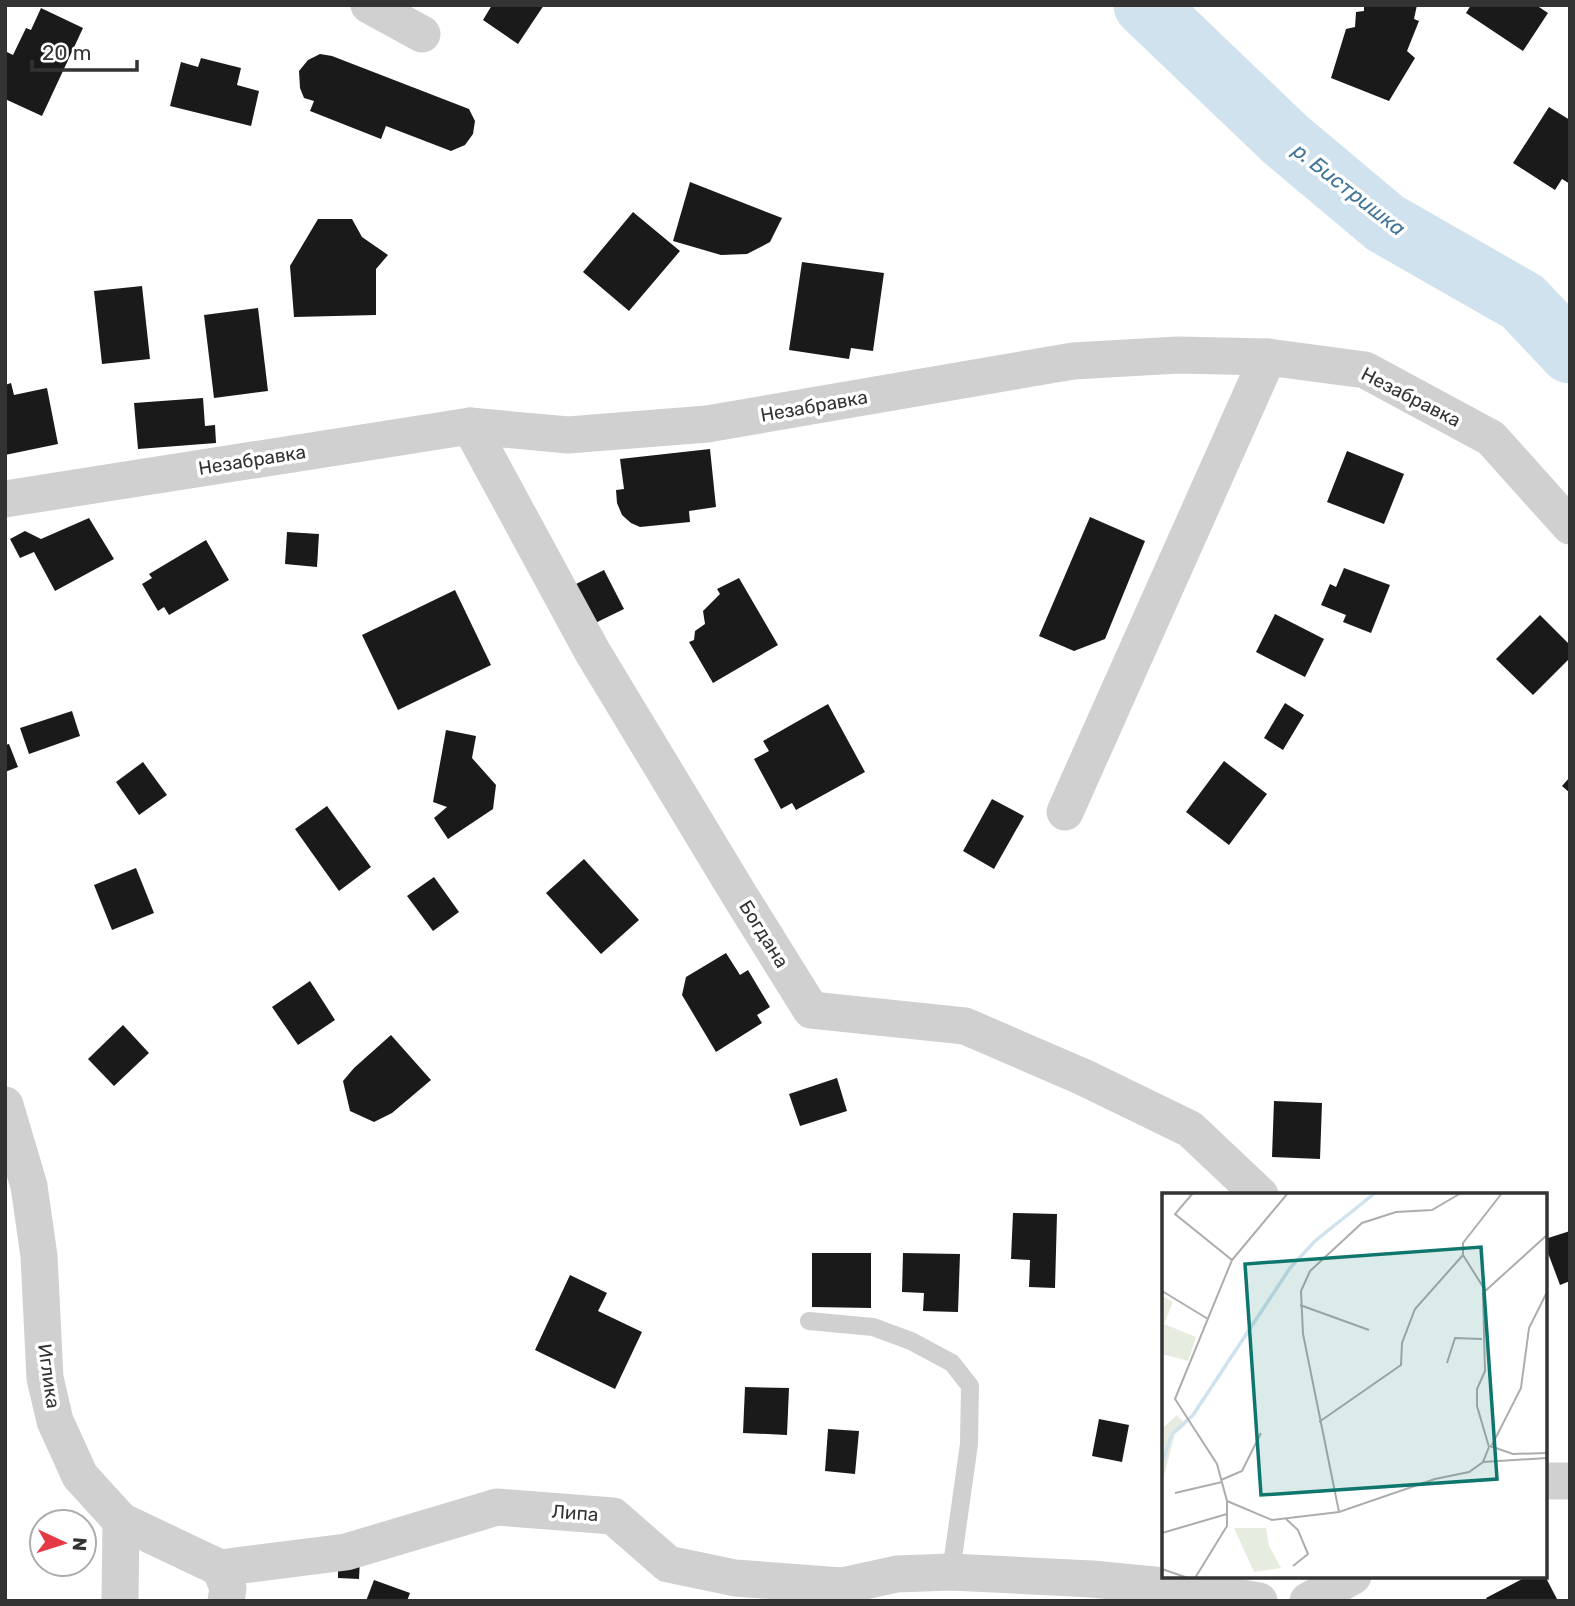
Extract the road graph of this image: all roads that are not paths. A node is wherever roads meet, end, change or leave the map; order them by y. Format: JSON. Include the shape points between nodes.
{"nodes":[{"id":1,"x":369,"y":5,"type":"edge"},
{"id":2,"x":422,"y":34,"type":"dead end"},
{"id":3,"x":1268,"y":357,"type":"junction"},
{"id":4,"x":470,"y":426,"type":"junction"},
{"id":5,"x":5,"y":499,"type":"edge"},
{"id":6,"x":1570,"y":526,"type":"edge"},
{"id":7,"x":1065,"y":812,"type":"dead end"},
{"id":8,"x":5,"y":1105,"type":"edge"},
{"id":9,"x":1258,"y":1193,"type":"edge"},
{"id":10,"x":809,"y":1321,"type":"dead end"},
{"id":11,"x":1547,"y":1481,"type":"edge"},
{"id":12,"x":1570,"y":1481,"type":"edge"},
{"id":13,"x":121,"y":1521,"type":"junction"},
{"id":14,"x":951,"y":1572,"type":"junction"},
{"id":15,"x":1349,"y":1578,"type":"edge"},
{"id":16,"x":229,"y":1590,"type":"edge"},
{"id":17,"x":120,"y":1601,"type":"edge"},
{"id":18,"x":1259,"y":1601,"type":"edge"},
{"id":19,"x":1308,"y":1601,"type":"edge"}],
"edges":[{"from":1,"to":2,"type":"street"},
{"from":3,"to":4,"type":"street","name":"Незабравка","via":[[1178,355],[1073,361],[707,424],[568,435]]},
{"from":3,"to":6,"type":"street","name":"Незабравка","via":[[1364,370],[1491,438]]},
{"from":3,"to":7,"type":"street"},
{"from":4,"to":5,"type":"street","name":"Незабравка"},
{"from":4,"to":9,"type":"street","name":"Богдана","via":[[592,650],[811,1010],[965,1026],[1190,1129]]},
{"from":8,"to":13,"type":"street","name":"Иглика","via":[[29,1186],[39,1256],[45,1378],[55,1421],[80,1476]]},
{"from":10,"to":14,"type":"lane","via":[[873,1328],[911,1340],[952,1363],[970,1386],[969,1444]]},
{"from":11,"to":12,"type":"street"},
{"from":13,"to":16,"type":"street","name":"Иглика"},
{"from":13,"to":17,"type":"street"},
{"from":14,"to":16,"type":"street","name":"Липа","via":[[897,1574],[842,1587],[735,1578],[667,1564],[613,1516],[498,1507]]},
{"from":14,"to":18,"type":"street","name":"Липа","via":[[1092,1578]]},
{"from":15,"to":19,"type":"street"}]}
